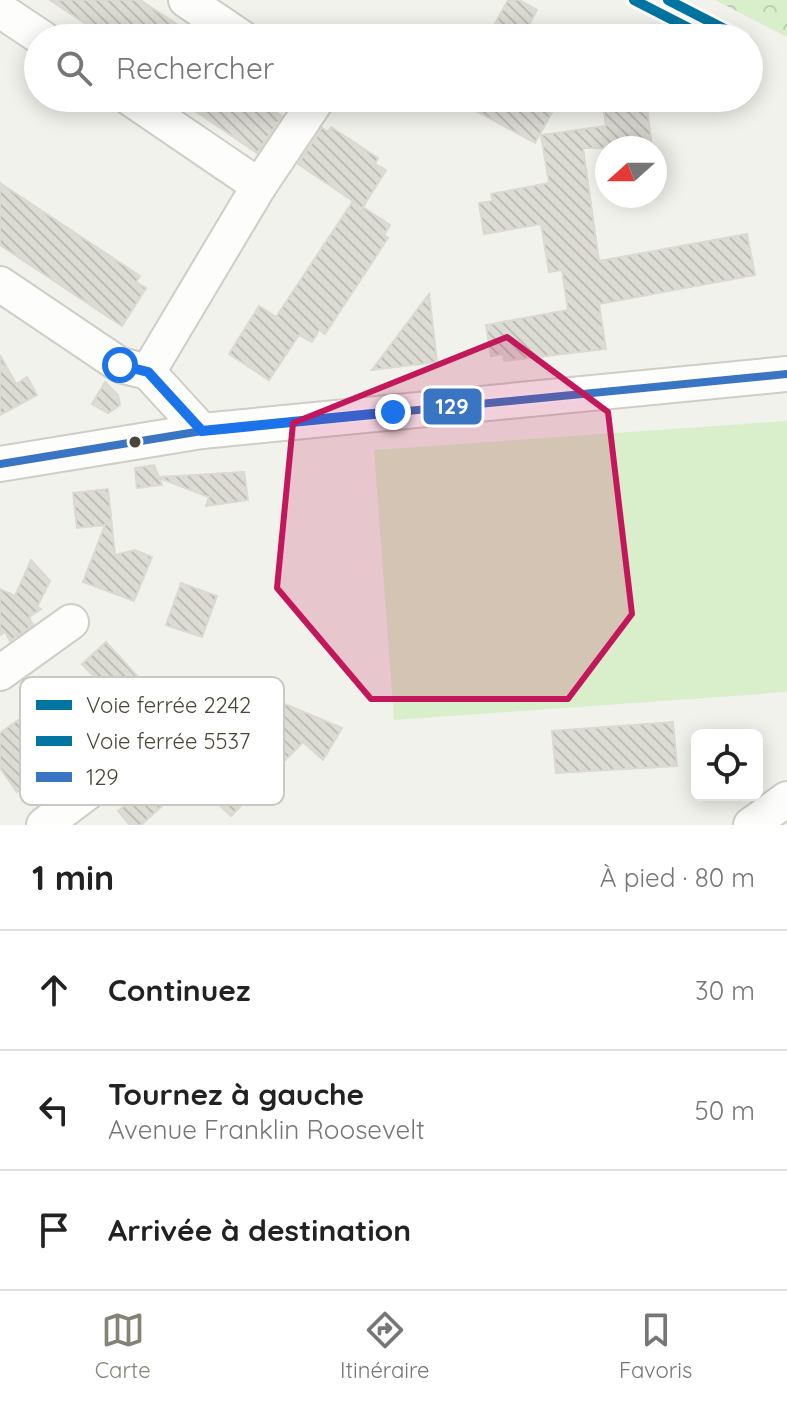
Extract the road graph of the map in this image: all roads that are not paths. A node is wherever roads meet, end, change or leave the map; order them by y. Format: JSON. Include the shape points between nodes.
{"nodes":[{"id":1,"x":186,"y":0,"type":"edge"},
{"id":2,"x":0,"y":10,"type":"edge"},
{"id":3,"x":221,"y":24,"type":"edge"},
{"id":4,"x":24,"y":26,"type":"edge"},
{"id":5,"x":151,"y":112,"type":"edge"},
{"id":6,"x":309,"y":112,"type":"edge"},
{"id":7,"x":259,"y":186,"type":"junction"},
{"id":8,"x":0,"y":284,"type":"edge"},
{"id":9,"x":148,"y":372,"type":"junction"},
{"id":10,"x":787,"y":374,"type":"edge"},
{"id":11,"x":202,"y":431,"type":"junction"},
{"id":12,"x":0,"y":464,"type":"edge"},
{"id":13,"x":71,"y":622,"type":"dead end"},
{"id":14,"x":0,"y":673,"type":"edge"},
{"id":15,"x":787,"y":799,"type":"edge"},
{"id":16,"x":71,"y":805,"type":"edge"},
{"id":17,"x":44,"y":825,"type":"edge"},
{"id":18,"x":751,"y":825,"type":"edge"}],
"edges":[{"from":1,"to":3,"type":"street"},
{"from":2,"to":4,"type":"street"},
{"from":5,"to":7,"type":"street"},
{"from":6,"to":7,"type":"street"},
{"from":7,"to":9,"type":"street"},
{"from":8,"to":9,"type":"street","via":[[120,365]]},
{"from":9,"to":11,"type":"street"},
{"from":10,"to":11,"type":"street"},
{"from":11,"to":12,"type":"street"},
{"from":13,"to":14,"type":"street"},
{"from":15,"to":18,"type":"street"},
{"from":16,"to":17,"type":"street"}]}
